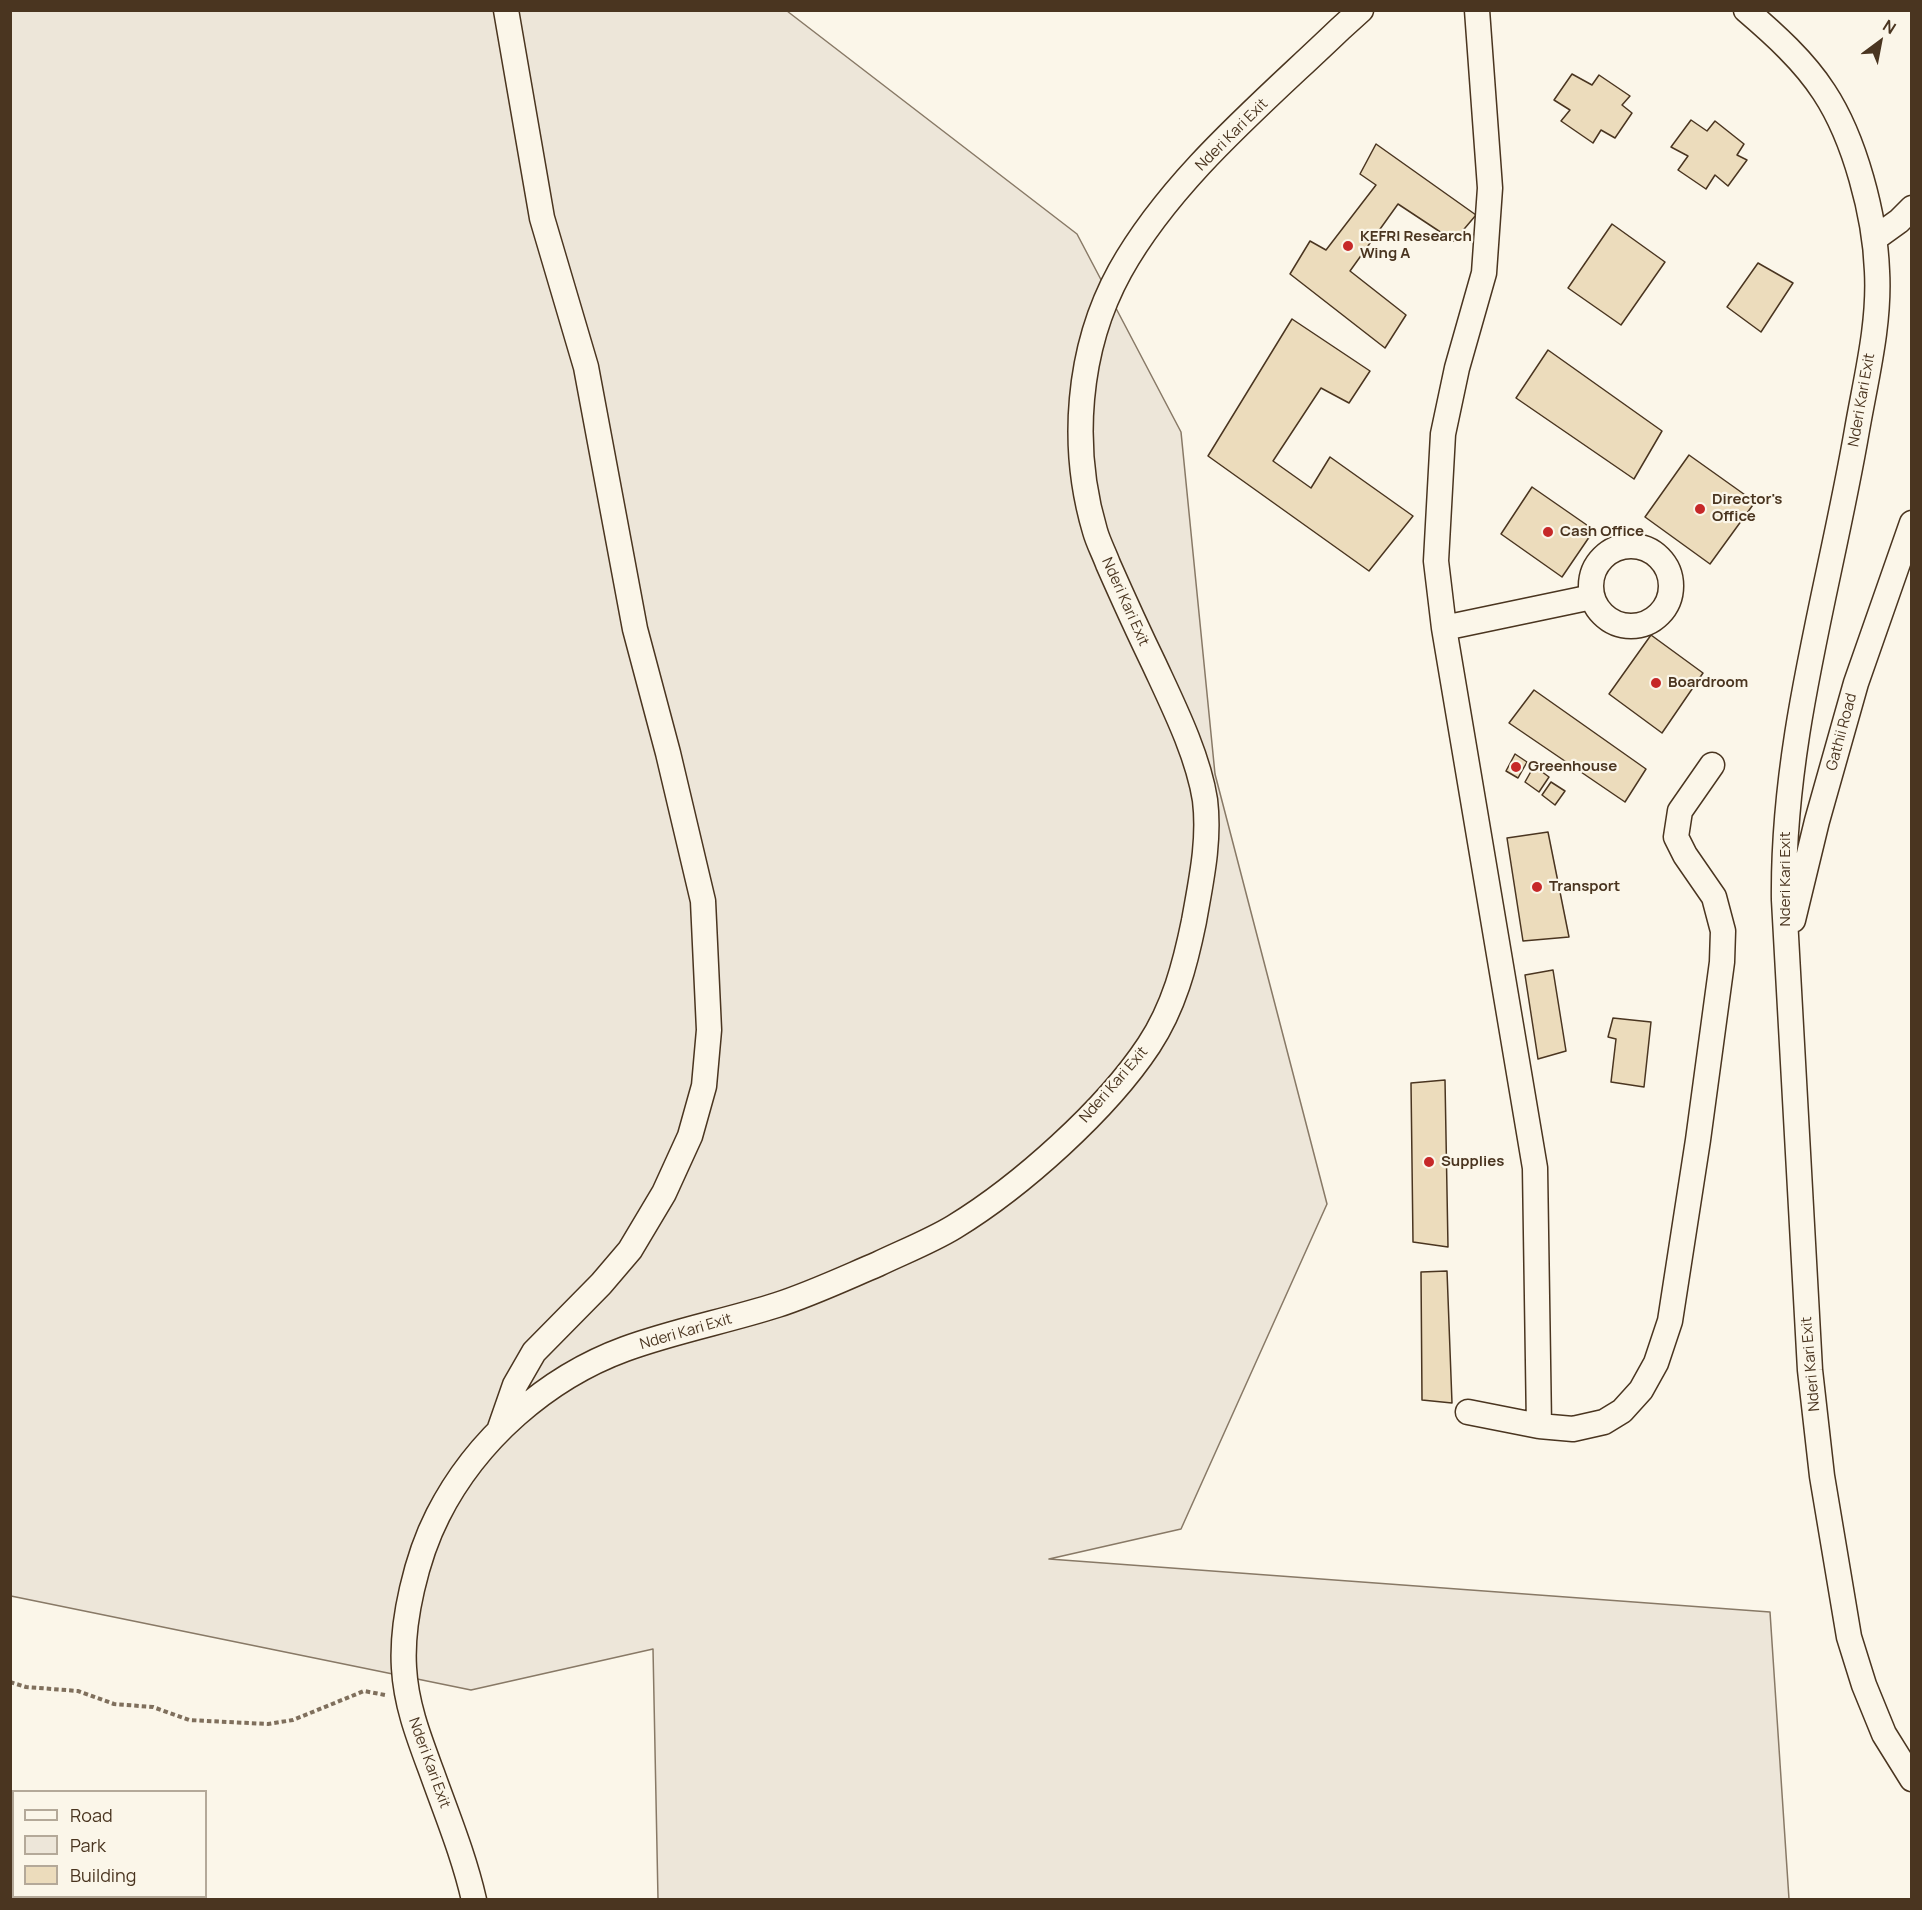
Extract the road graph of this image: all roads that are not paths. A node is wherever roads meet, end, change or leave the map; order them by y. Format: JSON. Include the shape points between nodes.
{"nodes":[{"id":1,"x":506,"y":10,"type":"edge"},
{"id":2,"x":1361,"y":10,"type":"edge"},
{"id":3,"x":1477,"y":10,"type":"edge"},
{"id":4,"x":1746,"y":10,"type":"edge"},
{"id":5,"x":1911,"y":208,"type":"edge"},
{"id":6,"x":1874,"y":239,"type":"junction"},
{"id":7,"x":1911,"y":523,"type":"edge"},
{"id":8,"x":1592,"y":597,"type":"dead end"},
{"id":9,"x":1444,"y":628,"type":"junction"},
{"id":10,"x":1712,"y":765,"type":"dead end"},
{"id":11,"x":1787,"y":945,"type":"junction"},
{"id":12,"x":1468,"y":1412,"type":"dead end"},
{"id":13,"x":1539,"y":1426,"type":"junction"},
{"id":14,"x":499,"y":1430,"type":"junction"},
{"id":15,"x":1911,"y":1779,"type":"edge"},
{"id":16,"x":474,"y":1899,"type":"edge"}],
"edges":[{"from":1,"to":14,"type":"street","via":[[542,218],[586,367],[635,629],[703,901],[710,1030],[704,1086],[690,1136],[664,1192],[630,1250],[534,1352],[516,1384]]},
{"from":2,"to":14,"type":"street","name":"Nderi Kari Exit","via":[[1177,189],[1119,273],[1102,309],[1089,359],[1080,406],[1080,453],[1095,532],[1178,718],[1204,797],[1205,856],[1185,963],[1170,1007],[1152,1040],[1103,1102],[1059,1145],[1012,1186],[953,1228],[784,1303],[615,1354],[576,1372]]},
{"from":3,"to":9,"type":"street","via":[[1490,188],[1484,273],[1443,434],[1436,561]]},
{"from":4,"to":6,"type":"street","name":"Nderi Kari Exit","via":[[1803,65],[1838,116],[1859,172]]},
{"from":5,"to":6,"type":"street"},
{"from":6,"to":11,"type":"street","name":"Nderi Kari Exit","via":[[1876,311],[1870,353],[1813,640],[1787,800],[1783,852]]},
{"from":7,"to":11,"type":"street","name":"Gathii Road","via":[[1856,683]]},
{"from":8,"to":9,"type":"street"},
{"from":9,"to":13,"type":"street","via":[[1535,1168]]},
{"from":10,"to":13,"type":"street","via":[[1680,811],[1676,837],[1714,897],[1723,931],[1722,962],[1670,1321],[1656,1363],[1641,1390],[1622,1411],[1604,1422],[1574,1429]]},
{"from":11,"to":15,"type":"street","name":"Nderi Kari Exit","via":[[1810,1370],[1822,1476],[1849,1637],[1884,1734]]},
{"from":12,"to":13,"type":"street"},
{"from":14,"to":16,"type":"street","name":"Nderi Kari Exit","via":[[446,1499],[421,1554],[406,1627],[404,1666],[412,1719]]}]}
